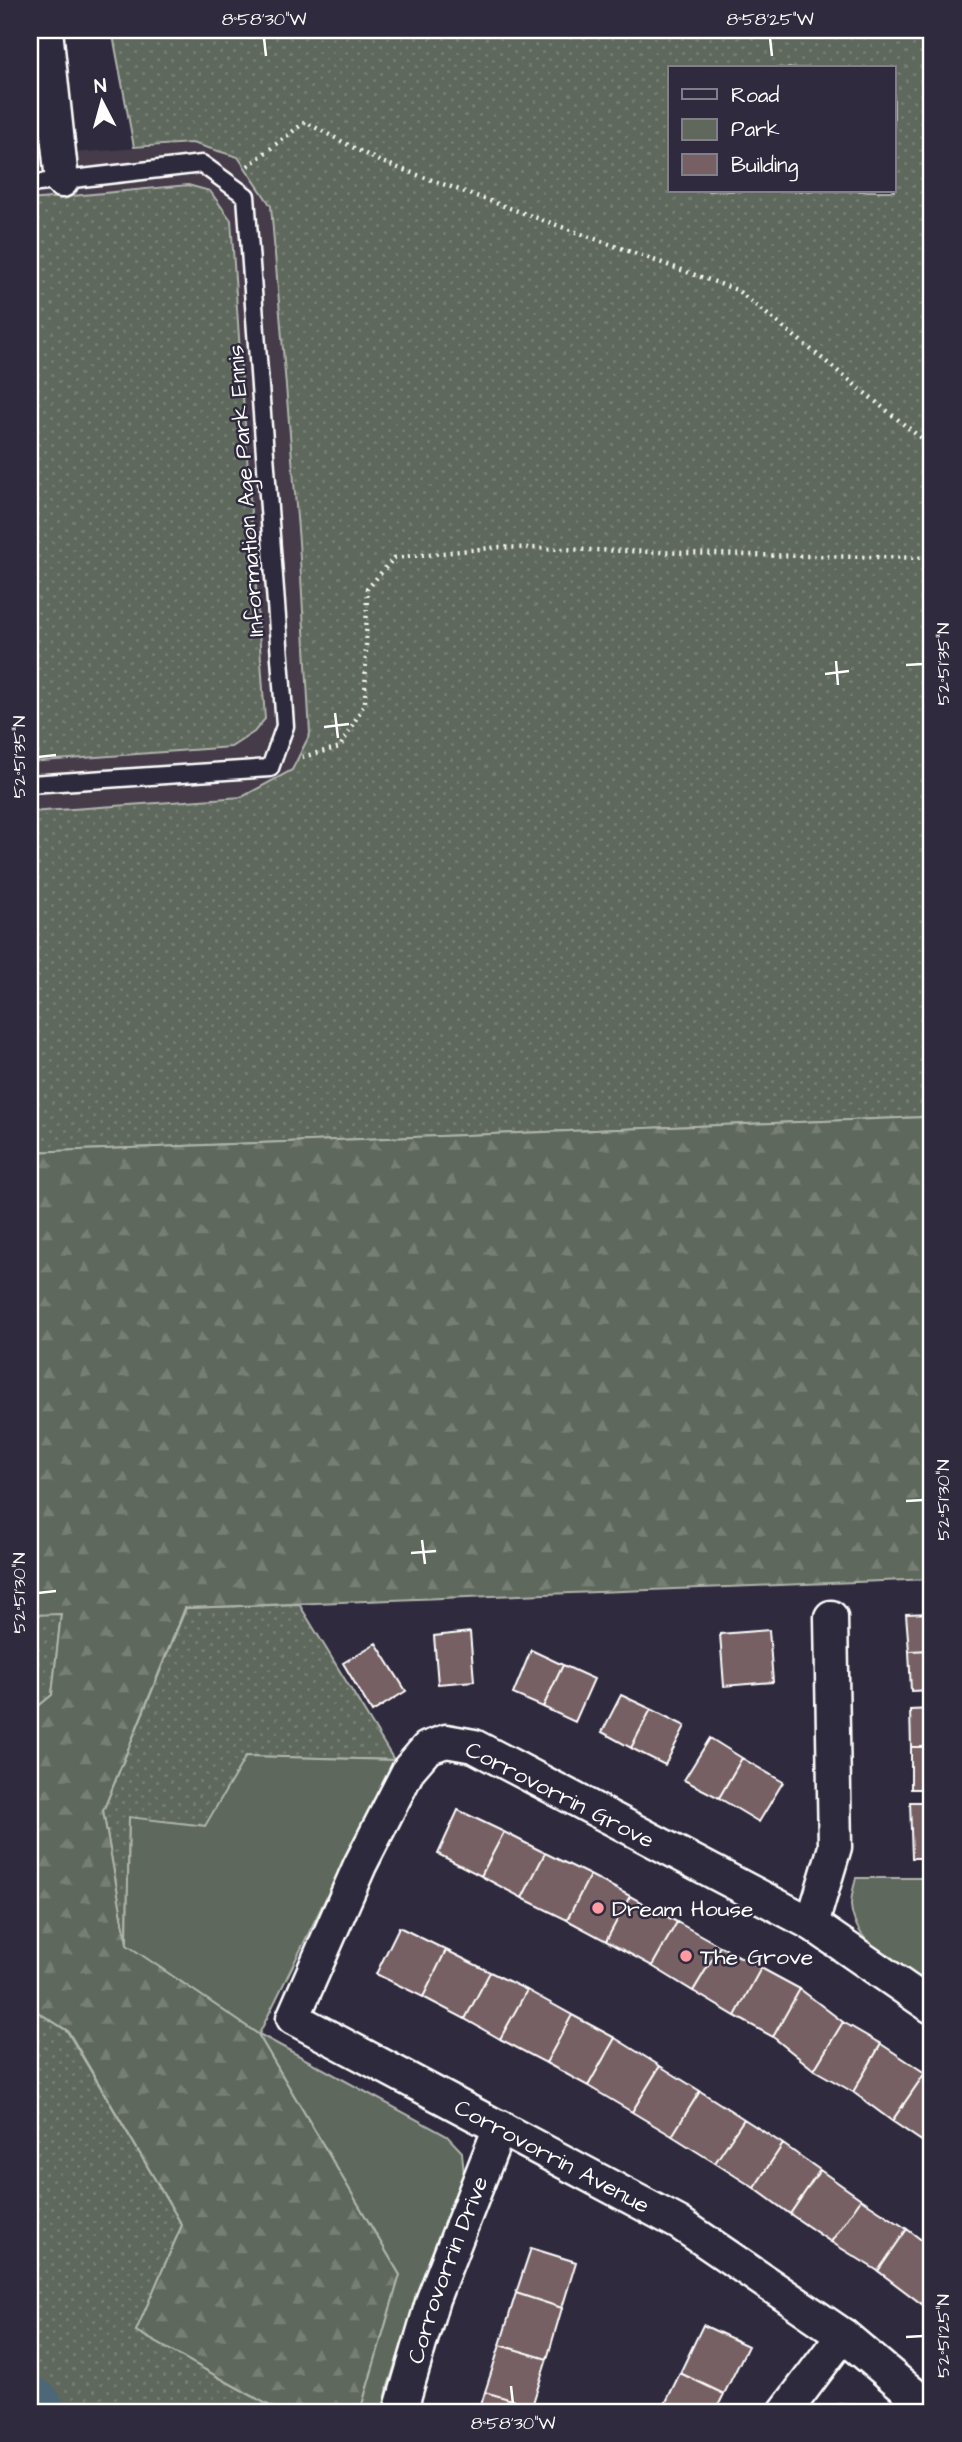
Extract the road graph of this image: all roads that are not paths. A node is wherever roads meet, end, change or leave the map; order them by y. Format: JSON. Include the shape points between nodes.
{"nodes":[{"id":1,"x":46,"y":30,"type":"edge"},
{"id":2,"x":62,"y":181,"type":"junction"},
{"id":3,"x":30,"y":184,"type":"edge"},
{"id":4,"x":30,"y":784,"type":"edge"},
{"id":5,"x":831,"y":1617,"type":"dead end"},
{"id":6,"x":360,"y":1866,"type":"joint"},
{"id":7,"x":811,"y":1924,"type":"junction"},
{"id":8,"x":932,"y":2007,"type":"edge"},
{"id":9,"x":500,"y":2127,"type":"junction"},
{"id":10,"x":843,"y":2335,"type":"junction"},
{"id":11,"x":932,"y":2410,"type":"edge"},
{"id":12,"x":400,"y":2412,"type":"edge"},
{"id":13,"x":785,"y":2412,"type":"edge"}],
"edges":[{"from":1,"to":2,"type":"street"},
{"from":2,"to":3,"type":"lane","name":"Information Age Park Ennis"},
{"from":2,"to":4,"type":"lane","name":"Information Age Park Ennis","via":[[202,164],[246,196],[285,726],[270,768]]},
{"from":5,"to":7,"type":"street","via":[[835,1847]]},
{"from":6,"to":7,"type":"street","name":"Corrovorrin Grove","via":[[409,1769],[427,1748],[446,1741],[474,1746]]},
{"from":6,"to":9,"type":"street","name":"Corrovorrin Avenue","via":[[293,2018]]},
{"from":7,"to":8,"type":"street","name":"Corrovorrin Grove"},
{"from":9,"to":10,"type":"street","name":"Corrovorrin Avenue","via":[[679,2222]]},
{"from":9,"to":12,"type":"street","name":"Corrovorrin Drive","via":[[433,2299]]},
{"from":10,"to":11,"type":"street","name":"Corrovorrin Avenue"},
{"from":10,"to":13,"type":"street"}]}
